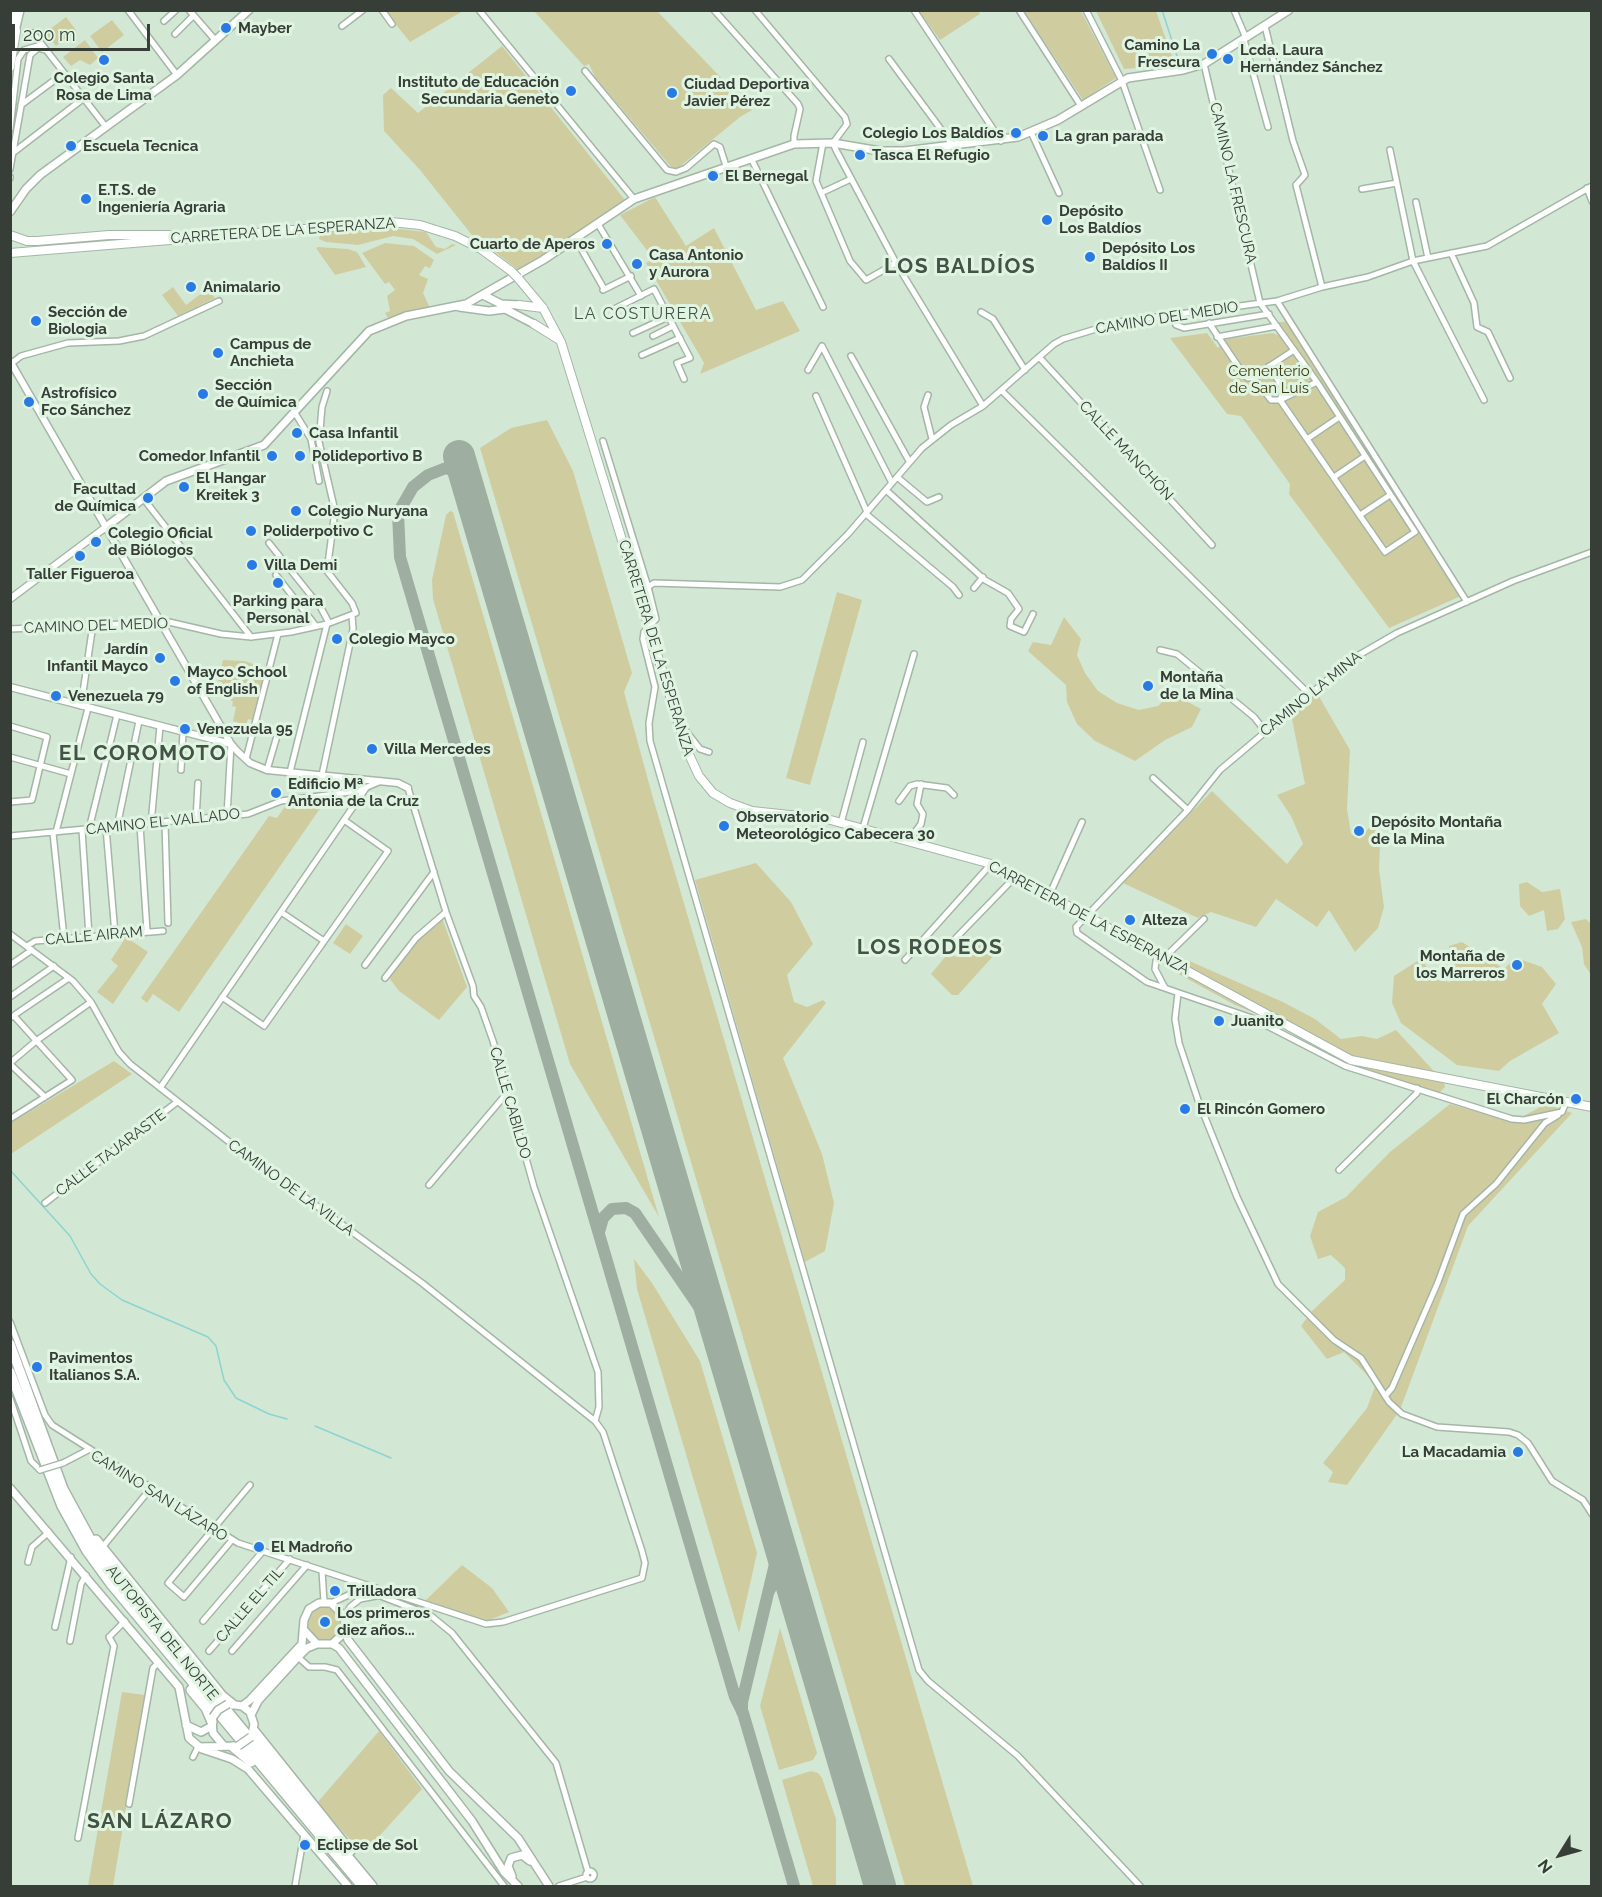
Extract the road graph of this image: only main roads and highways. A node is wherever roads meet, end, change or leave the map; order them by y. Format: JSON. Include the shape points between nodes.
{"nodes":[{"id":1,"x":13,"y":10,"type":"edge"},
{"id":2,"x":20,"y":10,"type":"edge"},
{"id":3,"x":249,"y":10,"type":"edge"},
{"id":4,"x":1289,"y":10,"type":"edge"},
{"id":5,"x":10,"y":21,"type":"edge"},
{"id":6,"x":16,"y":30,"type":"junction"},
{"id":7,"x":10,"y":53,"type":"edge"},
{"id":8,"x":10,"y":67,"type":"edge"},
{"id":9,"x":10,"y":212,"type":"edge"},
{"id":10,"x":10,"y":235,"type":"edge"},
{"id":11,"x":191,"y":237,"type":"junction"},
{"id":12,"x":10,"y":253,"type":"edge"},
{"id":13,"x":495,"y":287,"type":"junction"},
{"id":14,"x":526,"y":287,"type":"junction"},
{"id":15,"x":481,"y":296,"type":"junction"},
{"id":16,"x":495,"y":303,"type":"junction"},
{"id":17,"x":519,"y":305,"type":"junction"},
{"id":18,"x":456,"y":306,"type":"junction"},
{"id":19,"x":485,"y":310,"type":"junction"},
{"id":20,"x":545,"y":311,"type":"junction"},
{"id":21,"x":534,"y":324,"type":"junction"},
{"id":22,"x":561,"y":342,"type":"junction"},
{"id":23,"x":106,"y":527,"type":"road end"},
{"id":24,"x":1592,"y":1107,"type":"edge"},
{"id":25,"x":10,"y":1344,"type":"edge"},
{"id":26,"x":10,"y":1372,"type":"edge"},
{"id":27,"x":48,"y":1449,"type":"junction"},
{"id":28,"x":50,"y":1474,"type":"junction"},
{"id":29,"x":10,"y":1488,"type":"edge"},
{"id":30,"x":305,"y":1631,"type":"junction"},
{"id":31,"x":345,"y":1632,"type":"junction"},
{"id":32,"x":317,"y":1644,"type":"junction"},
{"id":33,"x":332,"y":1644,"type":"junction"},
{"id":34,"x":234,"y":1705,"type":"junction"},
{"id":35,"x":251,"y":1714,"type":"junction"},
{"id":36,"x":212,"y":1722,"type":"junction"},
{"id":37,"x":185,"y":1724,"type":"junction"},
{"id":38,"x":252,"y":1734,"type":"junction"},
{"id":39,"x":231,"y":1746,"type":"junction"},
{"id":40,"x":198,"y":1747,"type":"junction"},
{"id":41,"x":542,"y":1875,"type":"junction"},
{"id":42,"x":517,"y":1885,"type":"edge"},
{"id":43,"x":348,"y":1887,"type":"edge"},
{"id":44,"x":356,"y":1887,"type":"edge"},
{"id":45,"x":362,"y":1887,"type":"edge"},
{"id":46,"x":372,"y":1887,"type":"edge"},
{"id":47,"x":377,"y":1887,"type":"edge"},
{"id":48,"x":549,"y":1887,"type":"edge"}],
"edges":[{"from":1,"to":5,"type":"highway"},
{"from":2,"to":6,"type":"main road"},
{"from":3,"to":9,"type":"main road","via":[[177,75],[40,175]]},
{"from":4,"to":13,"type":"main road","via":[[1204,64],[1122,81],[1031,132],[1001,141],[880,151],[833,143],[795,144],[726,166],[634,200]]},
{"from":6,"to":7,"type":"main road"},
{"from":6,"to":8,"type":"main road"},
{"from":10,"to":11,"type":"main road","via":[[27,241],[131,234]]},
{"from":11,"to":12,"type":"main road","name":"CARRETERA DE LA ESPERANZA"},
{"from":11,"to":14,"type":"main road","name":"CARRETERA DE LA ESPERANZA","bridge":true,"via":[[406,223],[464,240],[493,257]]},
{"from":13,"to":15,"type":"main road"},
{"from":13,"to":16,"type":"main road"},
{"from":14,"to":17,"type":"main road","via":[[526,299]]},
{"from":14,"to":20,"type":"main road","name":"CARRETERA DE LA ESPERANZA"},
{"from":15,"to":16,"type":"main road"},
{"from":15,"to":18,"type":"main road"},
{"from":15,"to":19,"type":"main road","via":[[481,308]]},
{"from":16,"to":17,"type":"main road"},
{"from":17,"to":20,"type":"main road"},
{"from":18,"to":19,"type":"main road"},
{"from":18,"to":23,"type":"main road","via":[[406,316],[369,331],[275,435],[255,450],[179,474]]},
{"from":19,"to":21,"type":"main road","via":[[505,309]]},
{"from":20,"to":21,"type":"main road","via":[[543,321]]},
{"from":20,"to":22,"type":"main road","name":"CARRETERA DE LA ESPERANZA"},
{"from":21,"to":22,"type":"main road"},
{"from":22,"to":24,"type":"main road","name":"CARRETERA DE LA ESPERANZA","via":[[681,731],[699,776],[723,800],[752,811],[808,816],[863,828],[991,864],[1351,1060]]},
{"from":25,"to":27,"type":"highway","name":"AUTOPISTA DEL NORTE"},
{"from":26,"to":28,"type":"highway","name":"AUTOPISTA DEL NORTE"},
{"from":27,"to":34,"type":"highway","via":[[98,1543],[222,1696]]},
{"from":27,"to":46,"type":"highway","name":"AUTOPISTA DEL NORTE","via":[[70,1505],[111,1572]]},
{"from":28,"to":36,"type":"highway","via":[[50,1486],[62,1514],[91,1563],[206,1708]]},
{"from":28,"to":45,"type":"highway","name":"AUTOPISTA DEL NORTE","via":[[75,1531],[98,1567]]},
{"from":29,"to":37,"type":"main road","via":[[179,1687]]},
{"from":30,"to":31,"type":"main road","via":[[309,1609],[328,1603],[345,1617]]},
{"from":30,"to":32,"type":"main road"},
{"from":30,"to":34,"type":"main road","via":[[302,1644],[250,1700]]},
{"from":31,"to":33,"type":"main road"},
{"from":31,"to":41,"type":"main road","via":[[449,1772],[518,1838]]},
{"from":32,"to":33,"type":"main road"},
{"from":32,"to":35,"type":"main road","via":[[298,1657]]},
{"from":33,"to":42,"type":"main road","via":[[339,1648],[458,1803]]},
{"from":34,"to":35,"type":"main road"},
{"from":34,"to":36,"type":"main road","bridge":true,"via":[[218,1710]]},
{"from":35,"to":38,"type":"main road"},
{"from":36,"to":37,"type":"main road","via":[[196,1732]]},
{"from":36,"to":39,"type":"main road","via":[[216,1738]]},
{"from":37,"to":40,"type":"main road","via":[[189,1738]]},
{"from":38,"to":39,"type":"main road","bridge":true},
{"from":38,"to":47,"type":"highway"},
{"from":39,"to":40,"type":"main road"},
{"from":39,"to":44,"type":"highway","via":[[246,1756]]},
{"from":40,"to":43,"type":"main road","via":[[248,1769]]},
{"from":41,"to":42,"type":"main road","via":[[526,1857],[515,1855],[508,1866]]},
{"from":41,"to":48,"type":"main road"}]}
